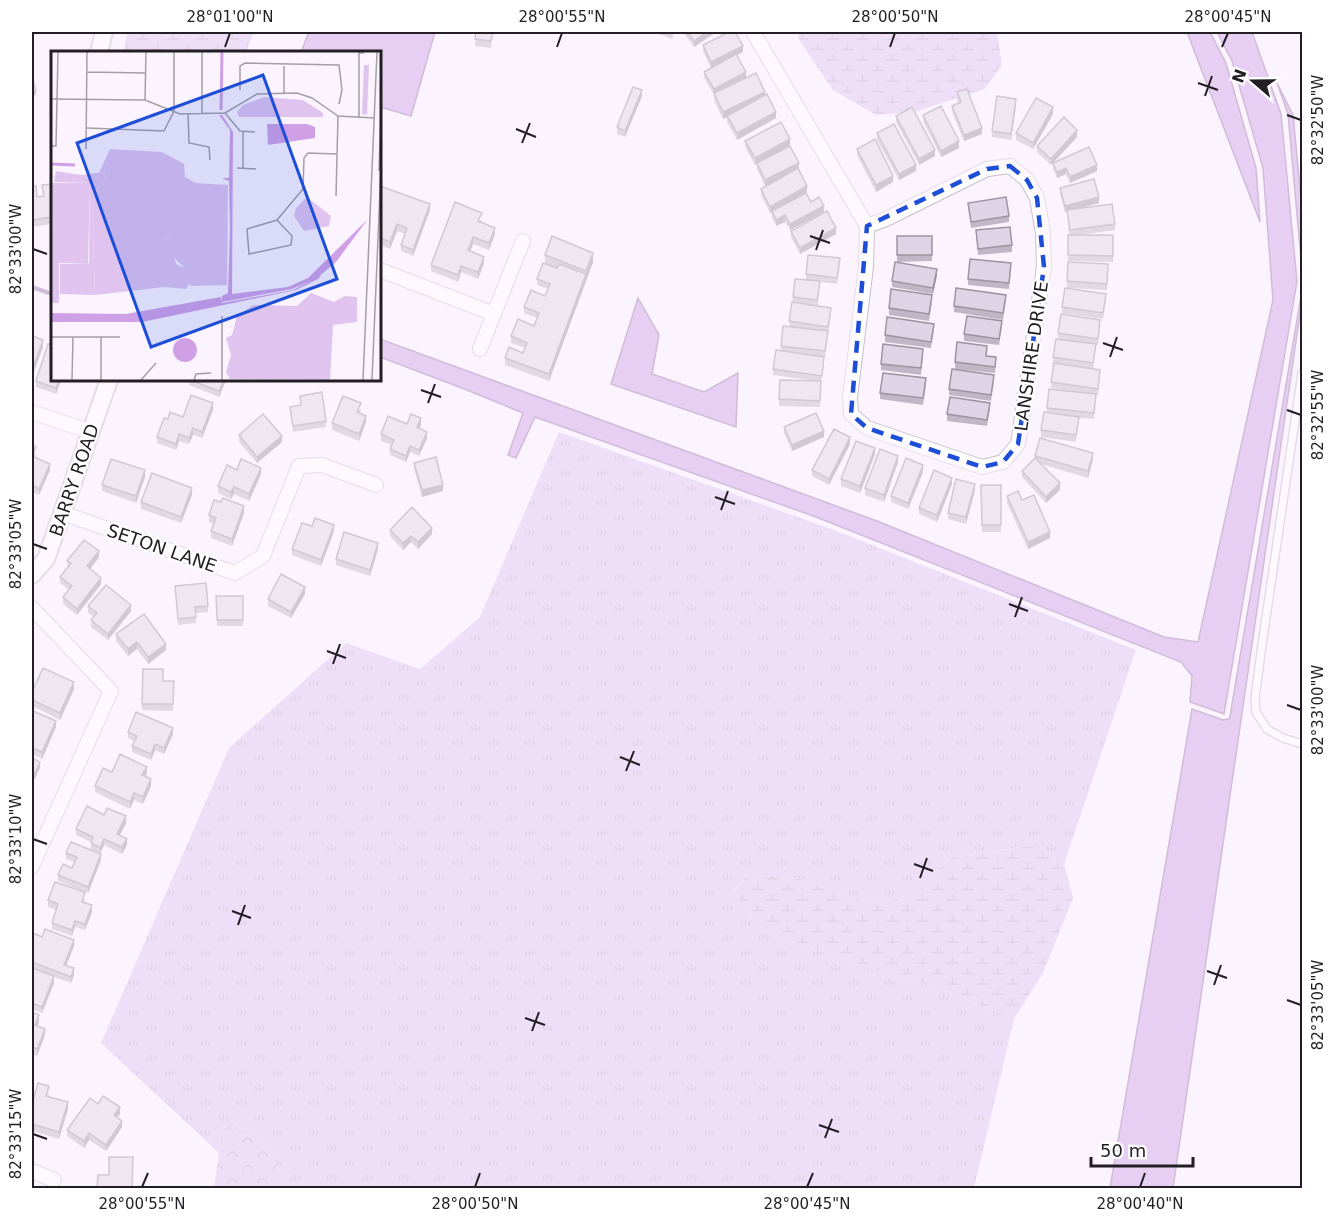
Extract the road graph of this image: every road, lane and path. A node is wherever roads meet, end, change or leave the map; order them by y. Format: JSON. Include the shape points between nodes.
{"nodes":[{"id":1,"x":104,"y":32,"type":"edge"},
{"id":2,"x":753,"y":32,"type":"edge"},
{"id":3,"x":99,"y":51,"type":"edge"},
{"id":4,"x":867,"y":226,"type":"junction"},
{"id":5,"x":523,"y":241,"type":"dead end"},
{"id":6,"x":381,"y":270,"type":"edge"},
{"id":7,"x":494,"y":314,"type":"junction"},
{"id":8,"x":480,"y":350,"type":"dead end"},
{"id":9,"x":1302,"y":373,"type":"edge"},
{"id":10,"x":109,"y":381,"type":"edge"},
{"id":11,"x":32,"y":412,"type":"edge"},
{"id":12,"x":91,"y":432,"type":"junction"},
{"id":13,"x":376,"y":485,"type":"dead end"},
{"id":14,"x":62,"y":513,"type":"junction"},
{"id":15,"x":32,"y":575,"type":"edge"},
{"id":16,"x":32,"y":608,"type":"edge"},
{"id":17,"x":1302,"y":744,"type":"edge"},
{"id":18,"x":32,"y":866,"type":"edge"},
{"id":19,"x":32,"y":1171,"type":"edge"},
{"id":20,"x":54,"y":1180,"type":"dead end"}],
"edges":[{"from":1,"to":3,"type":"street"},
{"from":2,"to":4,"type":"street"},
{"from":4,"to":4,"type":"street","name":"LANSHIRE DRIVE","via":[[987,169],[1010,166],[1027,180],[1037,198],[1044,267],[1018,444],[1003,462],[982,467],[867,428],[851,414]]},
{"from":5,"to":7,"type":"street"},
{"from":6,"to":7,"type":"street"},
{"from":7,"to":8,"type":"street"},
{"from":9,"to":17,"type":"lane","via":[[1255,698],[1256,712],[1267,729]]},
{"from":10,"to":12,"type":"street","name":"BARRY ROAD"},
{"from":11,"to":12,"type":"street"},
{"from":12,"to":14,"type":"street","name":"BARRY ROAD"},
{"from":13,"to":14,"type":"street","name":"SETON LANE","via":[[322,465],[299,466],[263,556],[235,573]]},
{"from":14,"to":15,"type":"street","name":"BARRY ROAD","via":[[46,559]]},
{"from":16,"to":18,"type":"street","via":[[111,691]]},
{"from":19,"to":20,"type":"street"}]}
